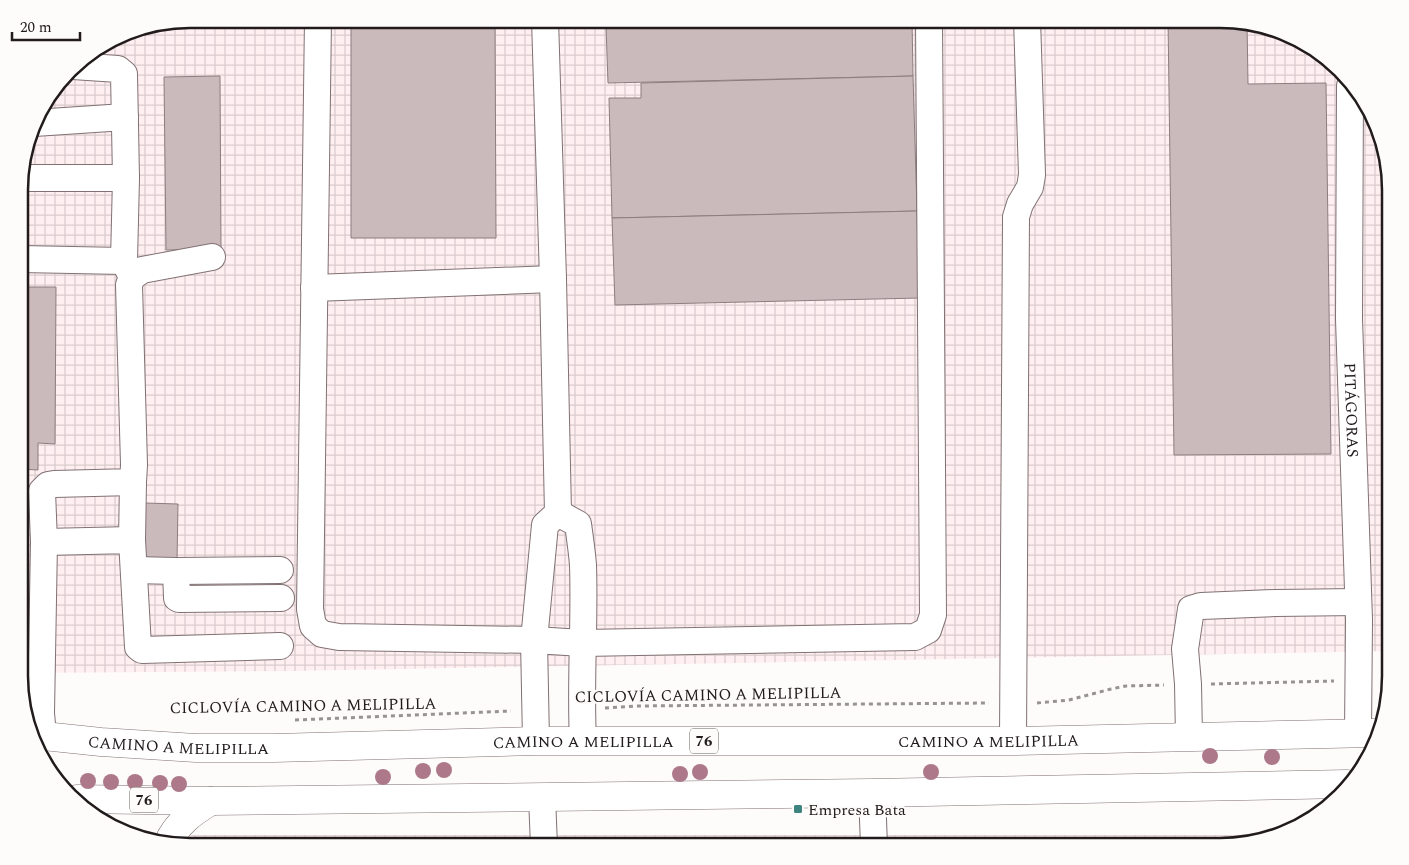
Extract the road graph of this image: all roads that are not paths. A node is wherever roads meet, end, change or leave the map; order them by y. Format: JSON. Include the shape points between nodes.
{"nodes":[{"id":1,"x":318,"y":28,"type":"edge"},
{"id":2,"x":546,"y":28,"type":"edge"},
{"id":3,"x":929,"y":28,"type":"edge"},
{"id":4,"x":1027,"y":28,"type":"edge"},
{"id":5,"x":85,"y":67,"type":"edge"},
{"id":6,"x":1350,"y":94,"type":"edge"},
{"id":7,"x":125,"y":118,"type":"junction"},
{"id":8,"x":42,"y":123,"type":"edge"},
{"id":9,"x":29,"y":178,"type":"edge"},
{"id":10,"x":126,"y":178,"type":"junction"},
{"id":11,"x":212,"y":257,"type":"dead end"},
{"id":12,"x":28,"y":260,"type":"edge"},
{"id":13,"x":128,"y":269,"type":"junction"},
{"id":14,"x":554,"y":279,"type":"junction"},
{"id":15,"x":314,"y":288,"type":"junction"},
{"id":16,"x":133,"y":482,"type":"junction"},
{"id":17,"x":558,"y":513,"type":"junction"},
{"id":18,"x":132,"y":540,"type":"junction"},
{"id":19,"x":44,"y":542,"type":"junction"},
{"id":20,"x":134,"y":570,"type":"junction"},
{"id":21,"x":280,"y":570,"type":"dead end"},
{"id":22,"x":176,"y":572,"type":"junction"},
{"id":23,"x":281,"y":598,"type":"dead end"},
{"id":24,"x":1358,"y":602,"type":"junction"},
{"id":25,"x":534,"y":640,"type":"junction"},
{"id":26,"x":583,"y":643,"type":"junction"},
{"id":27,"x":280,"y":646,"type":"dead end"},
{"id":28,"x":1366,"y":733,"type":"edge"},
{"id":29,"x":39,"y":735,"type":"edge"},
{"id":30,"x":1189,"y":737,"type":"junction"},
{"id":31,"x":536,"y":741,"type":"junction"},
{"id":32,"x":583,"y":741,"type":"junction"},
{"id":33,"x":1013,"y":741,"type":"junction"},
{"id":34,"x":1339,"y":784,"type":"edge"},
{"id":35,"x":872,"y":793,"type":"junction"},
{"id":36,"x":542,"y":797,"type":"junction"},
{"id":37,"x":85,"y":799,"type":"edge"},
{"id":38,"x":211,"y":801,"type":"junction"},
{"id":39,"x":173,"y":836,"type":"edge"},
{"id":40,"x":874,"y":837,"type":"edge"},
{"id":41,"x":544,"y":838,"type":"edge"}],
"edges":[{"from":1,"to":15,"type":"lane"},
{"from":2,"to":14,"type":"lane"},
{"from":3,"to":26,"type":"lane","via":[[932,615],[928,630],[914,637]]},
{"from":4,"to":33,"type":"lane","via":[[1032,175],[1016,217]]},
{"from":5,"to":7,"type":"lane","via":[[118,69],[124,74]]},
{"from":6,"to":24,"type":"lane","name":"PITÁGORAS","via":[[1349,319]]},
{"from":7,"to":8,"type":"lane"},
{"from":7,"to":10,"type":"lane"},
{"from":9,"to":10,"type":"lane"},
{"from":10,"to":13,"type":"lane"},
{"from":11,"to":13,"type":"lane","via":[[142,270]]},
{"from":12,"to":13,"type":"lane"},
{"from":13,"to":16,"type":"lane"},
{"from":14,"to":15,"type":"lane"},
{"from":14,"to":17,"type":"lane"},
{"from":15,"to":25,"type":"lane","via":[[310,609],[313,626],[322,634],[339,637]]},
{"from":16,"to":18,"type":"lane"},
{"from":16,"to":19,"type":"lane","via":[[48,485],[42,491]]},
{"from":17,"to":25,"type":"lane","via":[[545,525]]},
{"from":17,"to":26,"type":"lane","via":[[578,524],[583,566]]},
{"from":18,"to":19,"type":"lane"},
{"from":18,"to":20,"type":"lane"},
{"from":19,"to":29,"type":"lane"},
{"from":20,"to":22,"type":"lane"},
{"from":20,"to":27,"type":"lane","via":[[138,647],[142,650]]},
{"from":21,"to":22,"type":"lane"},
{"from":22,"to":23,"type":"lane","via":[[179,599]]},
{"from":24,"to":28,"type":"lane","name":"PITÁGORAS","via":[[1360,681]]},
{"from":24,"to":30,"type":"lane","via":[[1247,604],[1191,609],[1185,649]]},
{"from":25,"to":26,"type":"lane"},
{"from":25,"to":31,"type":"lane"},
{"from":26,"to":32,"type":"lane"},
{"from":28,"to":30,"type":"main road","name":"CAMINO A MELIPILLA","number":"76"},
{"from":29,"to":31,"type":"main road","name":"CAMINO A MELIPILLA","number":"76","via":[[196,748]]},
{"from":30,"to":33,"type":"main road","name":"CAMINO A MELIPILLA","number":"76"},
{"from":31,"to":32,"type":"main road","name":"CAMINO A MELIPILLA","number":"76"},
{"from":32,"to":33,"type":"main road","name":"CAMINO A MELIPILLA","number":"76"},
{"from":34,"to":35,"type":"main road","number":"76"},
{"from":35,"to":36,"type":"main road","number":"76"},
{"from":35,"to":40,"type":"lane"},
{"from":36,"to":38,"type":"main road","number":"76"},
{"from":36,"to":41,"type":"lane"},
{"from":37,"to":38,"type":"main road","number":"76"},
{"from":38,"to":39,"type":"main road","via":[[189,815]]}]}
